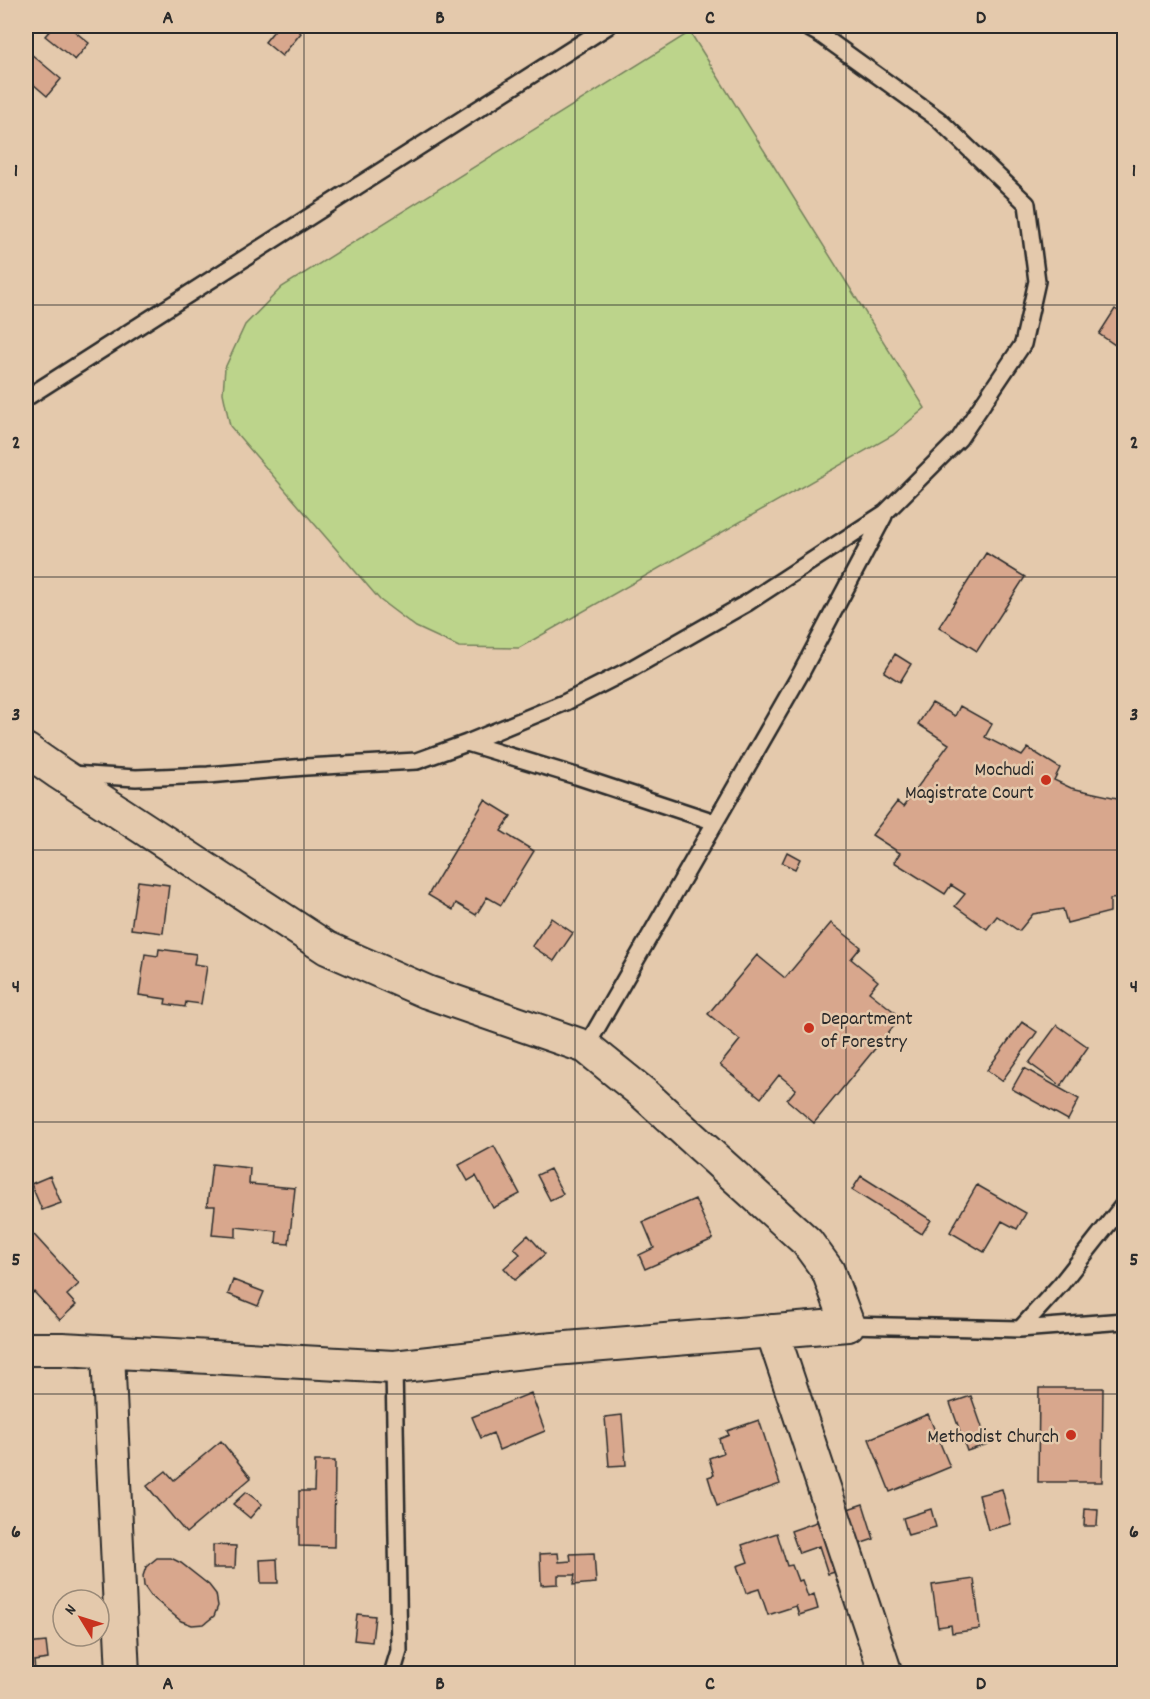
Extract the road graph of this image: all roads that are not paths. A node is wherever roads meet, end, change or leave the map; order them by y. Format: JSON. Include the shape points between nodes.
{"nodes":[{"id":1,"x":608,"y":26,"type":"edge"},
{"id":2,"x":805,"y":26,"type":"edge"},
{"id":3,"x":26,"y":398,"type":"edge"},
{"id":4,"x":885,"y":513,"type":"junction"},
{"id":5,"x":467,"y":743,"type":"junction"},
{"id":6,"x":26,"y":750,"type":"edge"},
{"id":7,"x":59,"y":773,"type":"junction"},
{"id":8,"x":715,"y":822,"type":"junction"},
{"id":9,"x":586,"y":1047,"type":"junction"},
{"id":10,"x":1125,"y":1204,"type":"edge"},
{"id":11,"x":1125,"y":1321,"type":"edge"},
{"id":12,"x":848,"y":1325,"type":"junction"},
{"id":13,"x":1020,"y":1329,"type":"junction"},
{"id":14,"x":772,"y":1331,"type":"junction"},
{"id":15,"x":26,"y":1349,"type":"edge"},
{"id":16,"x":108,"y":1353,"type":"junction"},
{"id":17,"x":394,"y":1367,"type":"junction"},
{"id":18,"x":123,"y":1674,"type":"edge"},
{"id":19,"x":392,"y":1674,"type":"edge"},
{"id":20,"x":886,"y":1674,"type":"edge"}],
"edges":[{"from":1,"to":3,"type":"lane"},
{"from":2,"to":4,"type":"lane","via":[[938,119],[1027,204],[1036,281],[1023,344],[959,439]]},
{"from":4,"to":5,"type":"lane","via":[[747,603],[629,670],[566,702]]},
{"from":4,"to":8,"type":"lane","via":[[801,673]]},
{"from":5,"to":7,"type":"lane","via":[[417,761],[147,778]]},
{"from":5,"to":8,"type":"lane"},
{"from":6,"to":7,"type":"street"},
{"from":7,"to":9,"type":"street","via":[[327,948],[427,992]]},
{"from":8,"to":9,"type":"lane"},
{"from":9,"to":12,"type":"street","via":[[644,1094],[807,1242],[828,1271]]},
{"from":10,"to":13,"type":"lane"},
{"from":11,"to":13,"type":"lane"},
{"from":12,"to":13,"type":"lane"},
{"from":12,"to":14,"type":"street"},
{"from":14,"to":17,"type":"street"},
{"from":14,"to":20,"type":"street"},
{"from":15,"to":16,"type":"street"},
{"from":16,"to":17,"type":"street"},
{"from":16,"to":18,"type":"street"},
{"from":17,"to":19,"type":"lane","via":[[399,1651]]}]}
